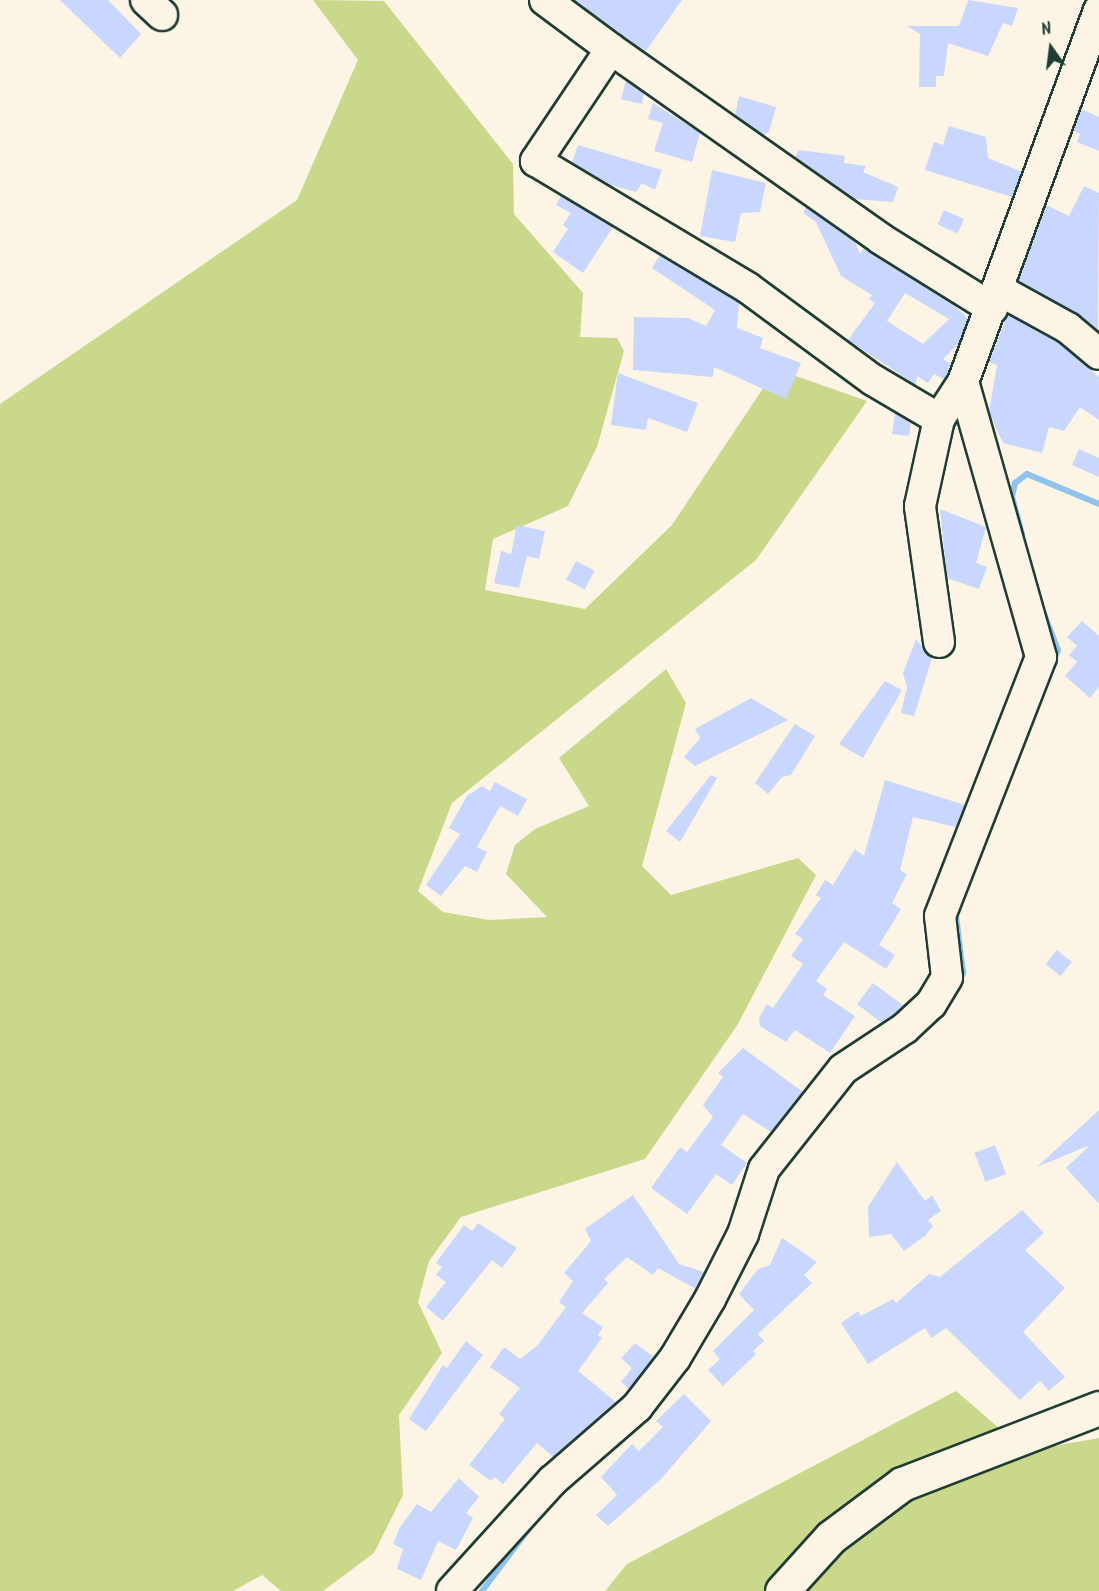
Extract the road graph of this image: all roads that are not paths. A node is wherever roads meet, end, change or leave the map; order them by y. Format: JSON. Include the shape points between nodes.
{"nodes":[{"id":1,"x":545,"y":0,"type":"edge"},
{"id":2,"x":1099,"y":10,"type":"edge"},
{"id":3,"x":610,"y":49,"type":"junction"},
{"id":4,"x":996,"y":299,"type":"junction"},
{"id":5,"x":1099,"y":354,"type":"edge"},
{"id":6,"x":963,"y":382,"type":"junction"},
{"id":7,"x":939,"y":419,"type":"junction"},
{"id":8,"x":939,"y":642,"type":"dead end"},
{"id":9,"x":1099,"y":1408,"type":"edge"},
{"id":10,"x":452,"y":1591,"type":"edge"},
{"id":11,"x":782,"y":1591,"type":"edge"}],
"edges":[{"from":1,"to":3,"type":"street"},
{"from":2,"to":4,"type":"street"},
{"from":3,"to":4,"type":"street","via":[[881,239]]},
{"from":3,"to":7,"type":"street","via":[[536,160],[748,288],[873,380]]},
{"from":4,"to":5,"type":"street","via":[[1068,328]]},
{"from":4,"to":6,"type":"street"},
{"from":6,"to":7,"type":"street"},
{"from":6,"to":10,"type":"street","via":[[1041,657],[940,916],[946,977],[922,1012],[843,1070],[764,1168],[743,1234],[714,1290],[675,1358],[637,1407],[552,1481]]},
{"from":7,"to":8,"type":"street","via":[[920,506]]},
{"from":9,"to":11,"type":"main road","via":[[902,1484],[831,1537]]}]}
